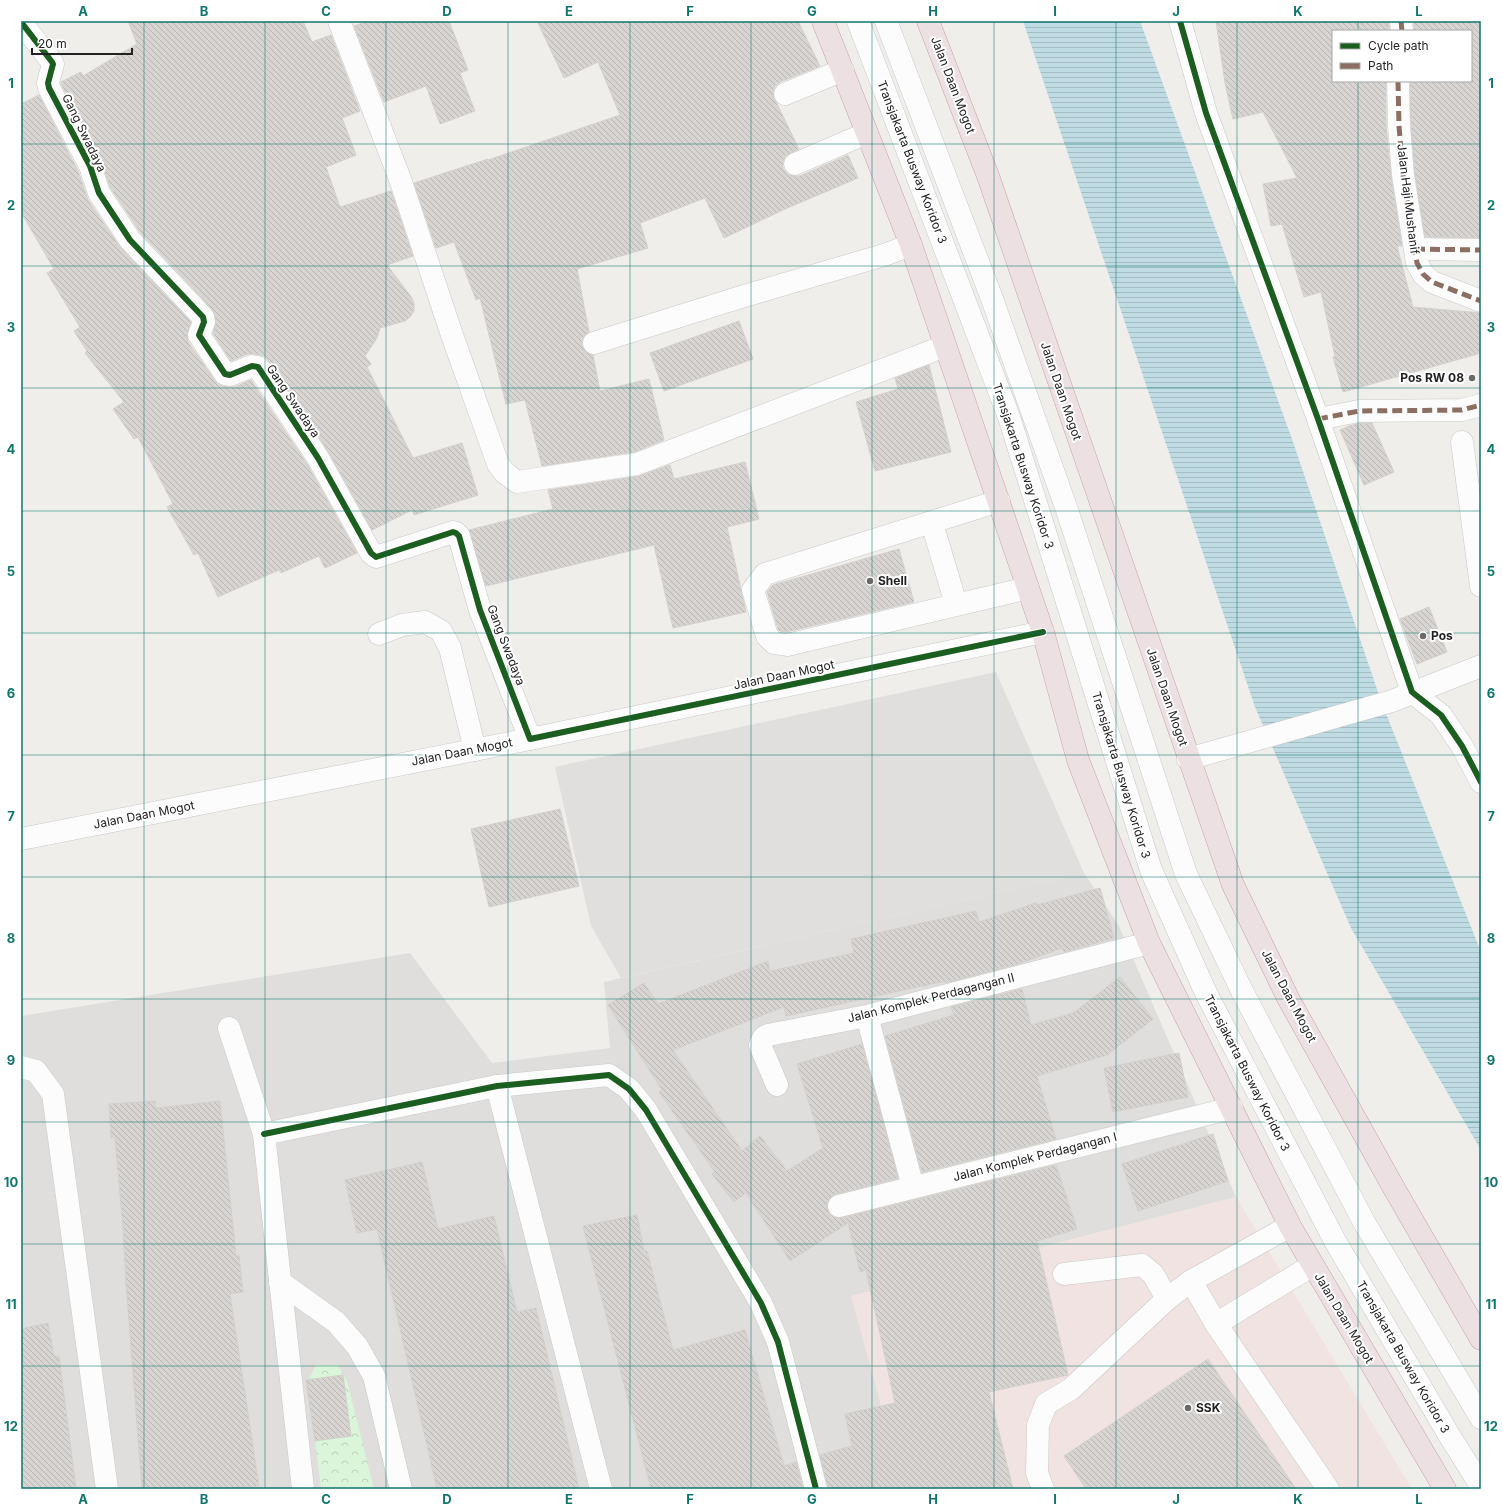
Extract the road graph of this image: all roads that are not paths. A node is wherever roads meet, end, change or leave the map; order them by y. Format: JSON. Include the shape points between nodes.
{"nodes":[{"id":1,"x":339,"y":21,"type":"edge"},
{"id":2,"x":823,"y":21,"type":"edge"},
{"id":3,"x":858,"y":21,"type":"edge"},
{"id":4,"x":886,"y":21,"type":"edge"},
{"id":5,"x":928,"y":21,"type":"edge"},
{"id":6,"x":1180,"y":21,"type":"edge"},
{"id":7,"x":21,"y":22,"type":"edge"},
{"id":8,"x":843,"y":70,"type":"junction"},
{"id":9,"x":1398,"y":82,"type":"edge"},
{"id":10,"x":785,"y":94,"type":"dead end"},
{"id":11,"x":867,"y":133,"type":"junction"},
{"id":12,"x":795,"y":164,"type":"dead end"},
{"id":13,"x":911,"y":245,"type":"junction"},
{"id":14,"x":1415,"y":249,"type":"junction"},
{"id":15,"x":1481,"y":250,"type":"edge"},
{"id":16,"x":1481,"y":301,"type":"edge"},
{"id":17,"x":594,"y":343,"type":"dead end"},
{"id":18,"x":945,"y":346,"type":"junction"},
{"id":19,"x":1481,"y":406,"type":"edge"},
{"id":20,"x":1318,"y":419,"type":"junction"},
{"id":21,"x":1462,"y":442,"type":"dead end"},
{"id":22,"x":999,"y":501,"type":"junction"},
{"id":23,"x":932,"y":523,"type":"junction"},
{"id":24,"x":1481,"y":586,"type":"edge"},
{"id":25,"x":1028,"y":588,"type":"junction"},
{"id":26,"x":956,"y":604,"type":"junction"},
{"id":27,"x":1043,"y":632,"type":"junction"},
{"id":28,"x":379,"y":634,"type":"dead end"},
{"id":29,"x":1481,"y":666,"type":"edge"},
{"id":30,"x":1412,"y":692,"type":"junction"},
{"id":31,"x":530,"y":739,"type":"junction"},
{"id":32,"x":475,"y":750,"type":"junction"},
{"id":33,"x":1188,"y":759,"type":"junction"},
{"id":34,"x":1481,"y":782,"type":"edge"},
{"id":35,"x":21,"y":839,"type":"edge"},
{"id":36,"x":1149,"y":943,"type":"junction"},
{"id":37,"x":867,"y":1016,"type":"junction"},
{"id":38,"x":229,"y":1028,"type":"dead end"},
{"id":39,"x":21,"y":1067,"type":"edge"},
{"id":40,"x":776,"y":1085,"type":"dead end"},
{"id":41,"x":497,"y":1086,"type":"junction"},
{"id":42,"x":1232,"y":1108,"type":"junction"},
{"id":43,"x":264,"y":1134,"type":"junction"},
{"id":44,"x":913,"y":1187,"type":"junction"},
{"id":45,"x":839,"y":1206,"type":"dead end"},
{"id":46,"x":1290,"y":1226,"type":"junction"},
{"id":47,"x":1312,"y":1265,"type":"junction"},
{"id":48,"x":1064,"y":1274,"type":"dead end"},
{"id":49,"x":1191,"y":1281,"type":"junction"},
{"id":50,"x":280,"y":1282,"type":"junction"},
{"id":51,"x":1167,"y":1298,"type":"junction"},
{"id":52,"x":1216,"y":1324,"type":"junction"},
{"id":53,"x":1481,"y":1339,"type":"edge"},
{"id":54,"x":1481,"y":1418,"type":"edge"},
{"id":55,"x":1481,"y":1486,"type":"edge"},
{"id":56,"x":107,"y":1489,"type":"edge"},
{"id":57,"x":303,"y":1489,"type":"edge"},
{"id":58,"x":401,"y":1489,"type":"edge"},
{"id":59,"x":601,"y":1489,"type":"edge"},
{"id":60,"x":816,"y":1489,"type":"edge"},
{"id":61,"x":1043,"y":1489,"type":"edge"},
{"id":62,"x":1328,"y":1489,"type":"edge"},
{"id":63,"x":1445,"y":1489,"type":"edge"}],
"edges":[{"from":1,"to":18,"type":"street","via":[[400,179],[498,464],[517,482],[637,464]]},
{"from":2,"to":8,"type":"highway","name":"Jalan Daan Mogot"},
{"from":3,"to":55,"type":"street","name":"Transjakarta Busway Koridor 3","via":[[1009,417],[1151,870],[1206,993],[1335,1241]]},
{"from":4,"to":54,"type":"street","name":"Transjakarta Busway Koridor 3","via":[[992,296],[1067,510],[1186,874],[1242,990],[1364,1222]]},
{"from":5,"to":33,"type":"highway","name":"Jalan Daan Mogot","via":[[988,176]]},
{"from":6,"to":20,"type":"street","via":[[1206,113]]},
{"from":7,"to":31,"type":"street","name":"Gang Swadaya","via":[[53,64],[49,88],[90,166],[99,193],[130,240],[203,317],[204,322],[199,335],[225,374],[230,376],[252,366],[258,367],[318,458],[371,553],[376,557],[453,532],[460,536],[480,610]]},
{"from":8,"to":10,"type":"street"},
{"from":8,"to":11,"type":"highway","name":"Jalan Daan Mogot"},
{"from":9,"to":14,"type":"street","name":"Jalan Haji Mushanif","via":[[1403,175]]},
{"from":11,"to":12,"type":"street"},
{"from":11,"to":13,"type":"highway","name":"Jalan Daan Mogot"},
{"from":13,"to":17,"type":"street"},
{"from":13,"to":18,"type":"highway","name":"Jalan Daan Mogot"},
{"from":14,"to":15,"type":"street"},
{"from":14,"to":16,"type":"street","name":"Jalan Haji Mushanif","via":[[1417,263],[1423,274],[1432,282]]},
{"from":18,"to":22,"type":"highway","name":"Jalan Daan Mogot"},
{"from":19,"to":20,"type":"street","via":[[1462,410],[1359,411]]},
{"from":20,"to":30,"type":"street"},
{"from":21,"to":24,"type":"street"},
{"from":22,"to":23,"type":"street"},
{"from":22,"to":25,"type":"highway","name":"Jalan Daan Mogot"},
{"from":23,"to":26,"type":"street"},
{"from":23,"to":26,"type":"street","via":[[765,574],[753,590],[767,636],[774,643],[787,645]]},
{"from":25,"to":26,"type":"street"},
{"from":25,"to":27,"type":"highway","name":"Jalan Daan Mogot"},
{"from":27,"to":31,"type":"street","name":"Jalan Daan Mogot"},
{"from":27,"to":36,"type":"highway","name":"Jalan Daan Mogot","via":[[1078,760]]},
{"from":28,"to":32,"type":"street","via":[[402,625],[425,622],[441,630],[450,648]]},
{"from":29,"to":30,"type":"street"},
{"from":30,"to":33,"type":"street","via":[[1392,701]]},
{"from":30,"to":34,"type":"street","via":[[1441,716],[1462,746]]},
{"from":31,"to":32,"type":"street","name":"Jalan Daan Mogot"},
{"from":32,"to":35,"type":"street","name":"Jalan Daan Mogot"},
{"from":33,"to":53,"type":"highway","name":"Jalan Daan Mogot","via":[[1233,885],[1288,998]]},
{"from":36,"to":37,"type":"street","name":"Jalan Komplek Perdagangan II"},
{"from":36,"to":42,"type":"highway","name":"Jalan Daan Mogot"},
{"from":37,"to":40,"type":"street","name":"Jalan Komplek Perdagangan II","via":[[764,1037],[760,1045]]},
{"from":37,"to":44,"type":"street"},
{"from":38,"to":43,"type":"street"},
{"from":39,"to":56,"type":"street","via":[[36,1071],[53,1094]]},
{"from":41,"to":43,"type":"street"},
{"from":41,"to":59,"type":"street"},
{"from":41,"to":60,"type":"street","via":[[609,1075],[629,1089],[646,1110],[761,1302],[778,1342]]},
{"from":42,"to":44,"type":"street","name":"Jalan Komplek Perdagangan I"},
{"from":42,"to":46,"type":"highway","name":"Jalan Daan Mogot"},
{"from":43,"to":50,"type":"street"},
{"from":44,"to":45,"type":"street","name":"Jalan Komplek Perdagangan I"},
{"from":46,"to":47,"type":"highway","name":"Jalan Daan Mogot"},
{"from":46,"to":49,"type":"street"},
{"from":47,"to":52,"type":"street"},
{"from":47,"to":63,"type":"highway","name":"Jalan Daan Mogot"},
{"from":48,"to":51,"type":"street","via":[[1142,1265],[1153,1274]]},
{"from":49,"to":51,"type":"street"},
{"from":49,"to":52,"type":"street"},
{"from":50,"to":57,"type":"street"},
{"from":50,"to":58,"type":"street","via":[[336,1322],[357,1346],[374,1376]]},
{"from":51,"to":61,"type":"street","via":[[1071,1389],[1046,1404],[1038,1425],[1037,1473]]},
{"from":52,"to":62,"type":"street"}]}
